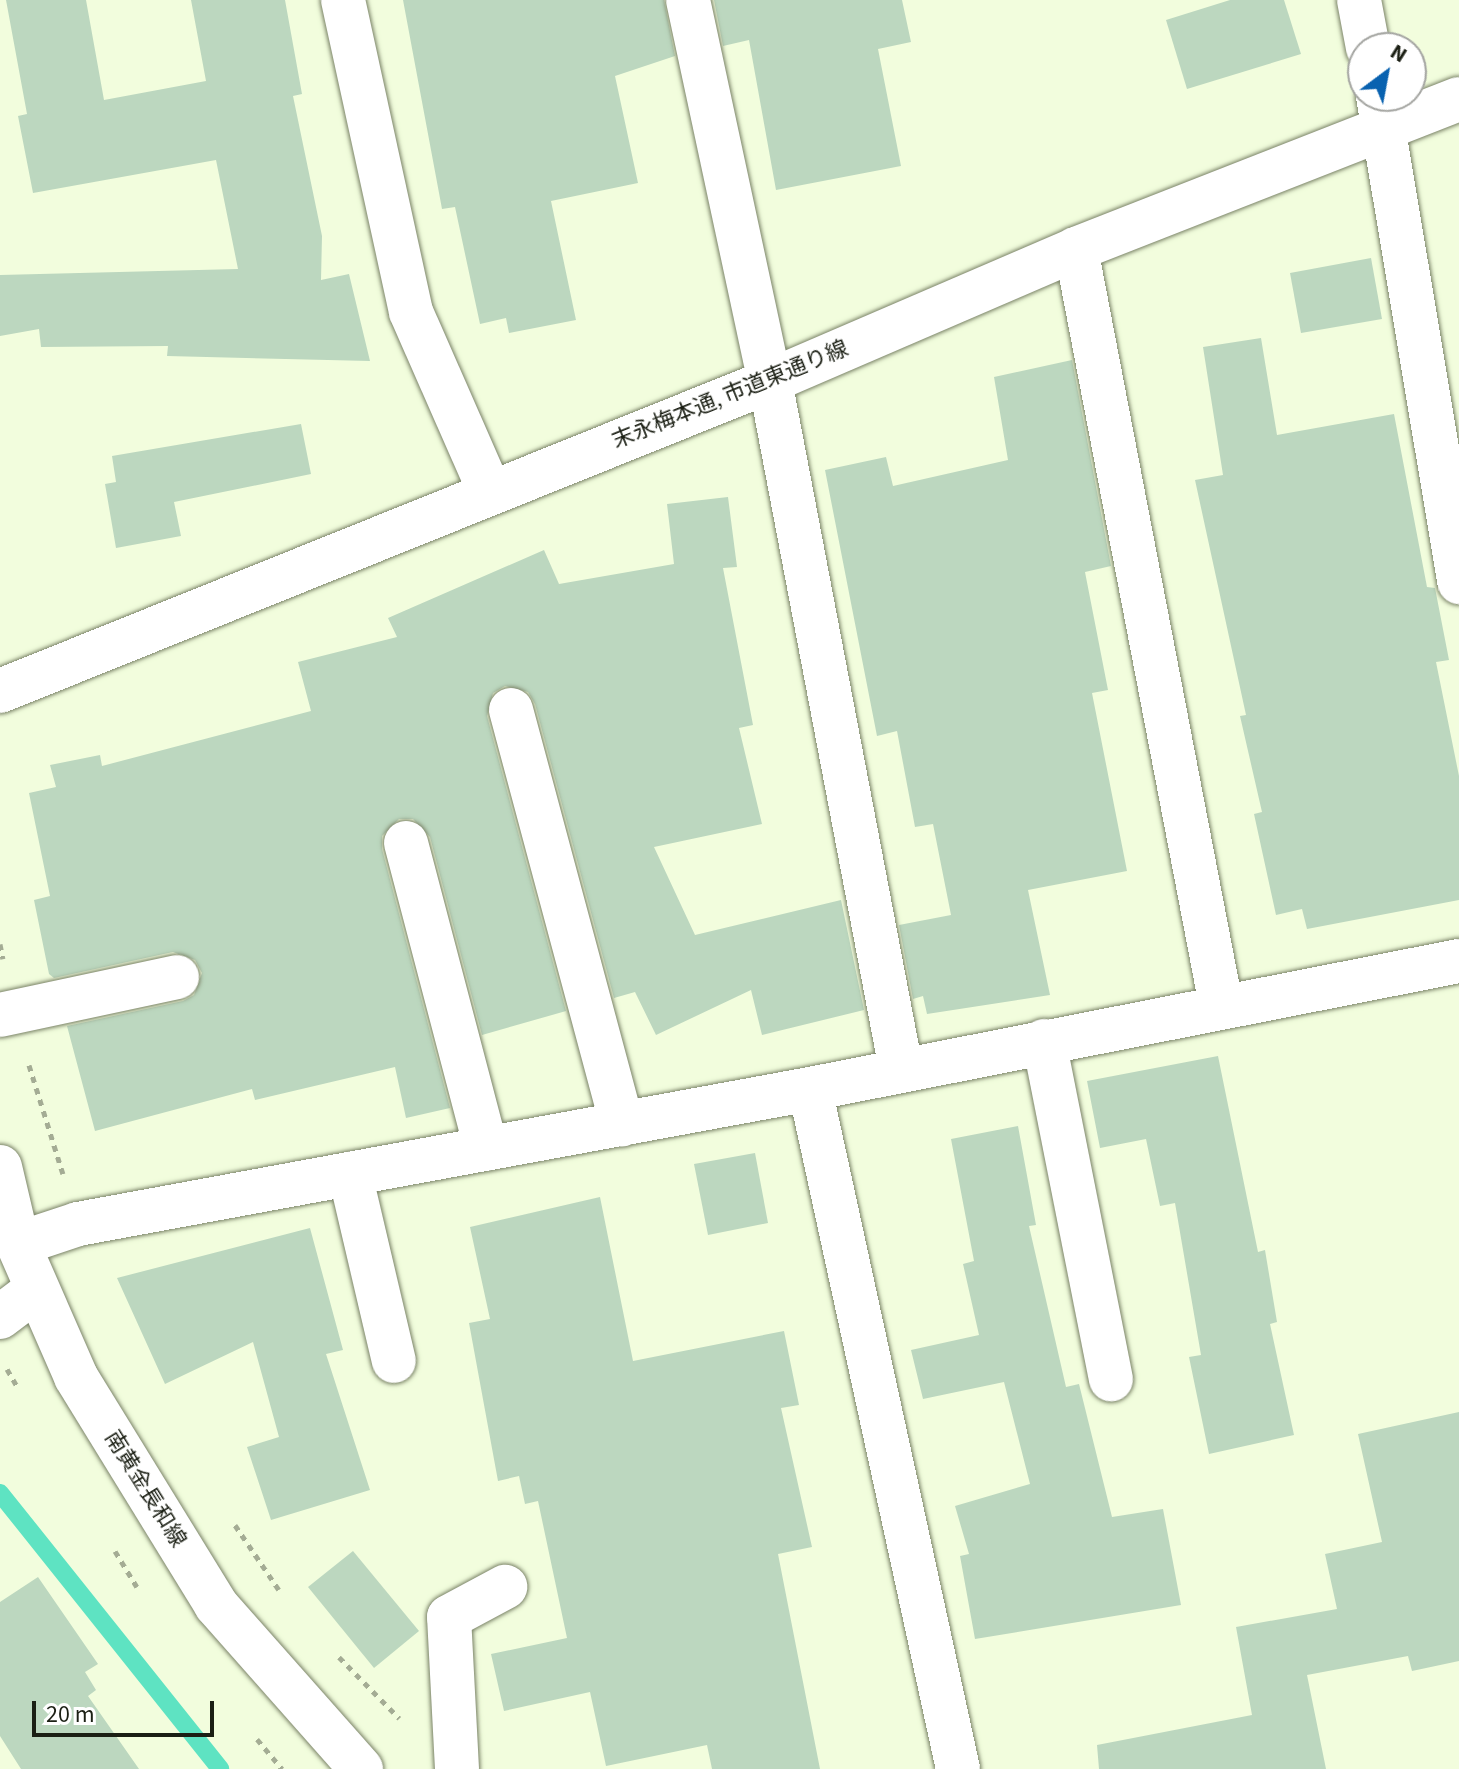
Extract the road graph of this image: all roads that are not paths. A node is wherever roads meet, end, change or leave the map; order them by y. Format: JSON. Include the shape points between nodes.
{"nodes":[{"id":1,"x":343,"y":0,"type":"edge"},
{"id":2,"x":688,"y":0,"type":"edge"},
{"id":3,"x":1359,"y":0,"type":"edge"},
{"id":4,"x":1365,"y":32,"type":"edge"},
{"id":5,"x":1459,"y":99,"type":"edge"},
{"id":6,"x":1382,"y":113,"type":"edge"},
{"id":7,"x":1076,"y":249,"type":"junction"},
{"id":8,"x":770,"y":381,"type":"junction"},
{"id":9,"x":490,"y":492,"type":"junction"},
{"id":10,"x":1459,"y":582,"type":"edge"},
{"id":11,"x":0,"y":691,"type":"edge"},
{"id":12,"x":511,"y":710,"type":"dead end"},
{"id":13,"x":406,"y":843,"type":"dead end"},
{"id":14,"x":1459,"y":961,"type":"edge"},
{"id":15,"x":177,"y":977,"type":"dead end"},
{"id":16,"x":1221,"y":1005,"type":"junction"},
{"id":17,"x":6,"y":1014,"type":"edge"},
{"id":18,"x":1044,"y":1041,"type":"junction"},
{"id":19,"x":901,"y":1069,"type":"junction"},
{"id":20,"x":810,"y":1089,"type":"junction"},
{"id":21,"x":622,"y":1124,"type":"junction"},
{"id":22,"x":486,"y":1149,"type":"junction"},
{"id":23,"x":0,"y":1167,"type":"edge"},
{"id":24,"x":350,"y":1174,"type":"junction"},
{"id":25,"x":18,"y":1244,"type":"junction"},
{"id":26,"x":37,"y":1289,"type":"junction"},
{"id":27,"x":0,"y":1317,"type":"edge"},
{"id":28,"x":394,"y":1361,"type":"dead end"},
{"id":29,"x":1111,"y":1379,"type":"dead end"},
{"id":30,"x":505,"y":1587,"type":"dead end"},
{"id":31,"x":361,"y":1769,"type":"edge"},
{"id":32,"x":457,"y":1769,"type":"edge"},
{"id":33,"x":958,"y":1769,"type":"edge"}],
"edges":[{"from":1,"to":9,"type":"street","via":[[411,312]]},
{"from":2,"to":8,"type":"street"},
{"from":3,"to":4,"type":"street"},
{"from":5,"to":6,"type":"street","name":"末永梅本通, 市道東通り線"},
{"from":6,"to":7,"type":"street","name":"末永梅本通, 市道東通り線"},
{"from":6,"to":10,"type":"street"},
{"from":7,"to":8,"type":"street","name":"末永梅本通, 市道東通り線"},
{"from":7,"to":16,"type":"street"},
{"from":8,"to":9,"type":"street","name":"末永梅本通, 市道東通り線"},
{"from":8,"to":19,"type":"street"},
{"from":9,"to":11,"type":"street","name":"末永梅本通, 市道東通り線"},
{"from":12,"to":21,"type":"street"},
{"from":13,"to":22,"type":"street"},
{"from":14,"to":16,"type":"street"},
{"from":15,"to":17,"type":"street"},
{"from":16,"to":18,"type":"street"},
{"from":18,"to":19,"type":"street"},
{"from":18,"to":29,"type":"street"},
{"from":19,"to":20,"type":"street"},
{"from":20,"to":21,"type":"street"},
{"from":20,"to":33,"type":"street"},
{"from":21,"to":22,"type":"street"},
{"from":22,"to":24,"type":"street"},
{"from":23,"to":25,"type":"street","name":"南黄金長和線"},
{"from":24,"to":25,"type":"street","via":[[78,1224]]},
{"from":24,"to":28,"type":"street"},
{"from":25,"to":26,"type":"street","name":"南黄金長和線"},
{"from":26,"to":27,"type":"street"},
{"from":26,"to":31,"type":"street","name":"南黄金長和線","via":[[76,1377],[216,1605]]},
{"from":30,"to":32,"type":"street","via":[[449,1617]]}]}
